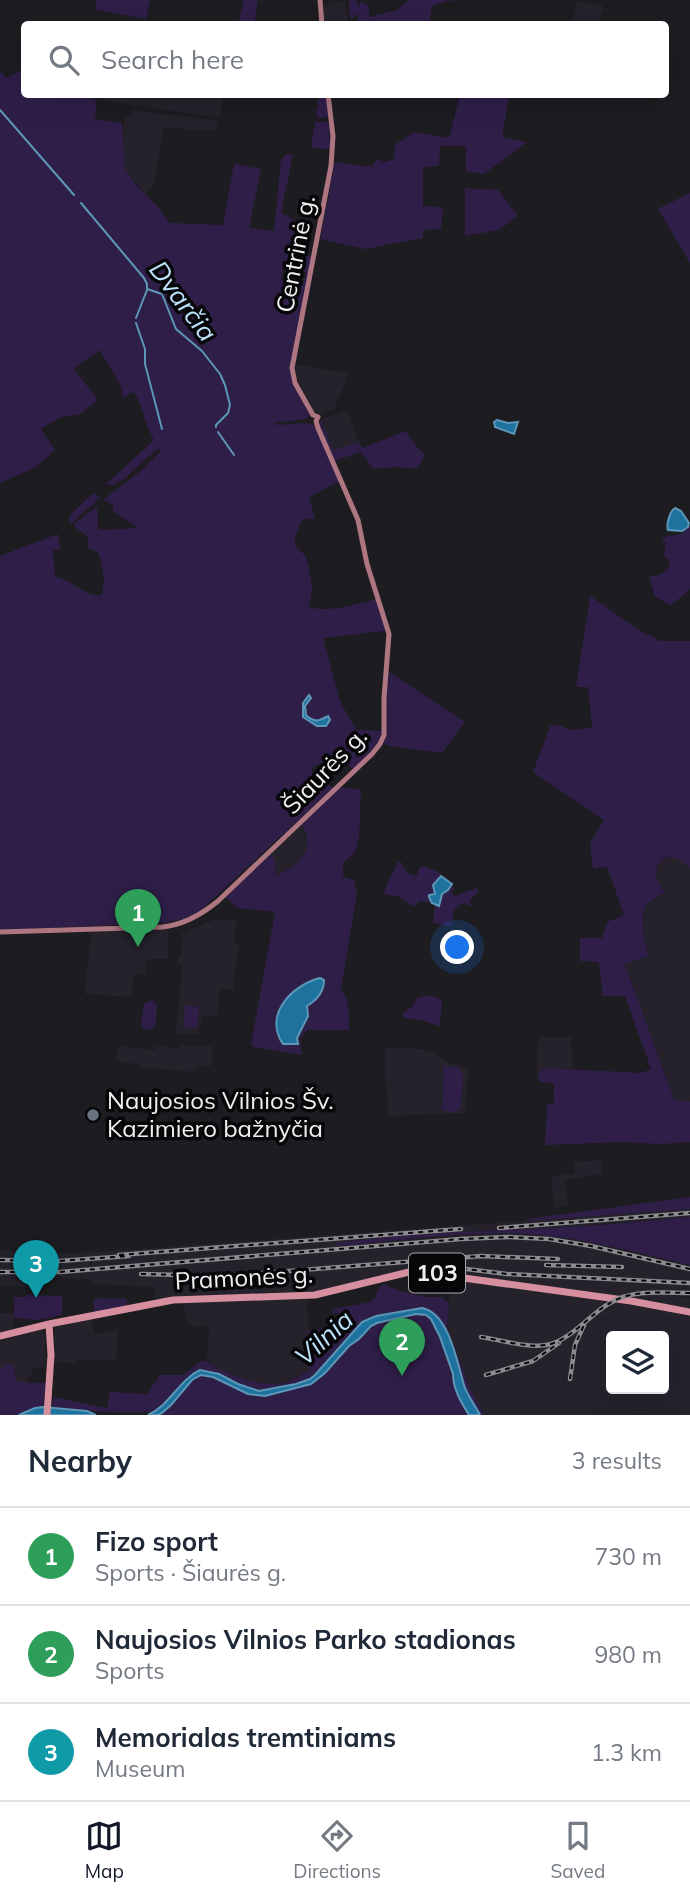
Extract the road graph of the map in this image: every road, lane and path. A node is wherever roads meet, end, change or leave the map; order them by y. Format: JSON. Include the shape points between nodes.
{"nodes":[{"id":1,"x":320,"y":0,"type":"edge"},
{"id":2,"x":322,"y":21,"type":"edge"},
{"id":3,"x":328,"y":98,"type":"edge"},
{"id":4,"x":314,"y":418,"type":"joint"},
{"id":5,"x":0,"y":932,"type":"edge"},
{"id":6,"x":690,"y":1312,"type":"edge"},
{"id":7,"x":49,"y":1324,"type":"junction"},
{"id":8,"x":0,"y":1336,"type":"edge"},
{"id":9,"x":47,"y":1415,"type":"edge"}],
"edges":[{"from":1,"to":2,"type":"main road"},
{"from":3,"to":4,"type":"main road","name":"Centrinė g.","via":[[331,163],[292,363],[295,383]]},
{"from":4,"to":5,"type":"main road","name":"Šiaurės g.","via":[[358,520],[388,634],[380,744],[218,901],[192,918],[162,927]]},
{"from":6,"to":7,"type":"main road","name":"Pramonės g.","number":"103","via":[[413,1270],[310,1296],[180,1299]]},
{"from":7,"to":8,"type":"main road","number":"103"},
{"from":7,"to":9,"type":"main road"}]}
